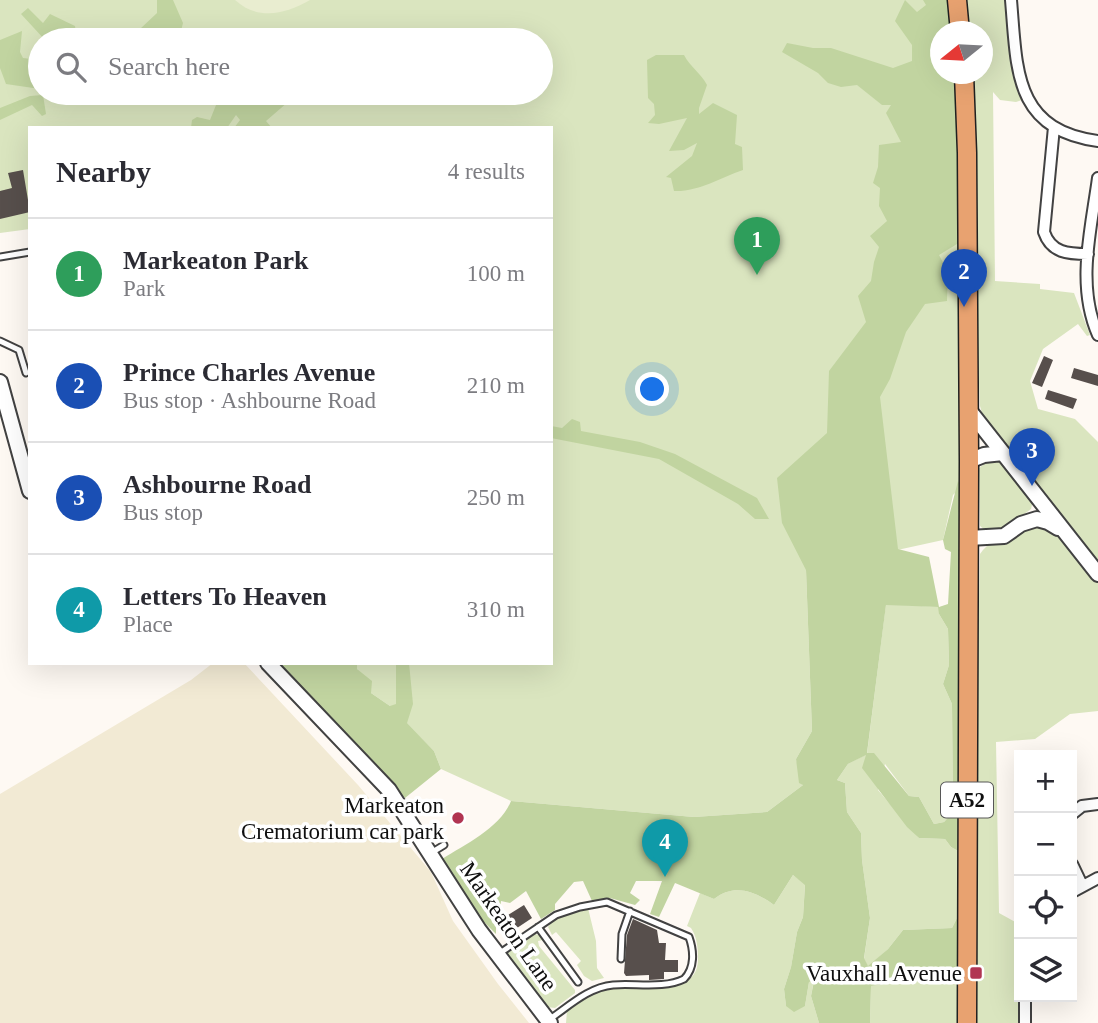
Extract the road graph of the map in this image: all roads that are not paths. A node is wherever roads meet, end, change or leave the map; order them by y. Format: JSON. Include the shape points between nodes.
{"nodes":[{"id":1,"x":957,"y":0,"type":"edge"},
{"id":2,"x":1011,"y":0,"type":"edge"},
{"id":3,"x":959,"y":21,"type":"edge"},
{"id":4,"x":964,"y":84,"type":"edge"},
{"id":5,"x":1054,"y":127,"type":"junction"},
{"id":6,"x":1098,"y":141,"type":"edge"},
{"id":7,"x":1098,"y":178,"type":"edge"},
{"id":8,"x":28,"y":252,"type":"edge"},
{"id":9,"x":1087,"y":254,"type":"junction"},
{"id":10,"x":0,"y":257,"type":"edge"},
{"id":11,"x":1098,"y":335,"type":"edge"},
{"id":12,"x":0,"y":341,"type":"edge"},
{"id":13,"x":26,"y":373,"type":"dead end"},
{"id":14,"x":0,"y":382,"type":"edge"},
{"id":15,"x":969,"y":410,"type":"junction"},
{"id":16,"x":1003,"y":453,"type":"junction"},
{"id":17,"x":969,"y":461,"type":"junction"},
{"id":18,"x":28,"y":484,"type":"edge"},
{"id":19,"x":1067,"y":535,"type":"junction"},
{"id":20,"x":969,"y":538,"type":"junction"},
{"id":21,"x":1098,"y":574,"type":"edge"},
{"id":22,"x":270,"y":665,"type":"edge"},
{"id":23,"x":1098,"y":804,"type":"edge"},
{"id":24,"x":1073,"y":813,"type":"edge"},
{"id":25,"x":444,"y":845,"type":"dead end"},
{"id":26,"x":431,"y":853,"type":"junction"},
{"id":27,"x":1077,"y":874,"type":"edge"},
{"id":28,"x":1098,"y":877,"type":"edge"},
{"id":29,"x":1082,"y":885,"type":"junction"},
{"id":30,"x":1077,"y":888,"type":"edge"},
{"id":31,"x":630,"y":911,"type":"junction"},
{"id":32,"x":538,"y":927,"type":"junction"},
{"id":33,"x":498,"y":955,"type":"junction"},
{"id":34,"x":621,"y":959,"type":"dead end"},
{"id":35,"x":578,"y":982,"type":"dead end"},
{"id":36,"x":1025,"y":1002,"type":"edge"},
{"id":37,"x":549,"y":1022,"type":"edge"},
{"id":38,"x":967,"y":1023,"type":"edge"},
{"id":39,"x":1025,"y":1023,"type":"edge"}],
"edges":[{"from":1,"to":3,"type":"highway"},
{"from":2,"to":5,"type":"street","via":[[1021,83],[1034,109]]},
{"from":4,"to":15,"type":"highway","number":"A52"},
{"from":5,"to":6,"type":"street"},
{"from":5,"to":9,"type":"street","via":[[1044,232],[1062,252]]},
{"from":7,"to":9,"type":"street"},
{"from":8,"to":10,"type":"lane"},
{"from":9,"to":11,"type":"street","via":[[1087,302]]},
{"from":12,"to":13,"type":"lane","via":[[19,350]]},
{"from":14,"to":18,"type":"street"},
{"from":15,"to":16,"type":"street"},
{"from":15,"to":17,"type":"highway","number":"A52"},
{"from":16,"to":17,"type":"street"},
{"from":16,"to":19,"type":"street"},
{"from":17,"to":20,"type":"highway","number":"A52"},
{"from":19,"to":20,"type":"street","via":[[1037,519],[1004,536]]},
{"from":19,"to":21,"type":"street"},
{"from":20,"to":38,"type":"highway","number":"A52"},
{"from":22,"to":26,"type":"street","name":"Markeaton Lane","via":[[389,790]]},
{"from":23,"to":24,"type":"street","via":[[1082,806]]},
{"from":25,"to":26,"type":"lane"},
{"from":26,"to":33,"type":"street","name":"Markeaton Lane"},
{"from":27,"to":29,"type":"street"},
{"from":28,"to":29,"type":"street"},
{"from":29,"to":30,"type":"street"},
{"from":31,"to":32,"type":"lane","via":[[607,902],[589,905],[556,915]]},
{"from":31,"to":34,"type":"lane","via":[[622,934]]},
{"from":31,"to":37,"type":"lane","via":[[689,937],[692,962],[688,976],[679,982],[611,985],[590,991]]},
{"from":32,"to":33,"type":"lane"},
{"from":32,"to":35,"type":"lane"},
{"from":33,"to":37,"type":"street","name":"Markeaton Lane"},
{"from":36,"to":39,"type":"street"}]}
